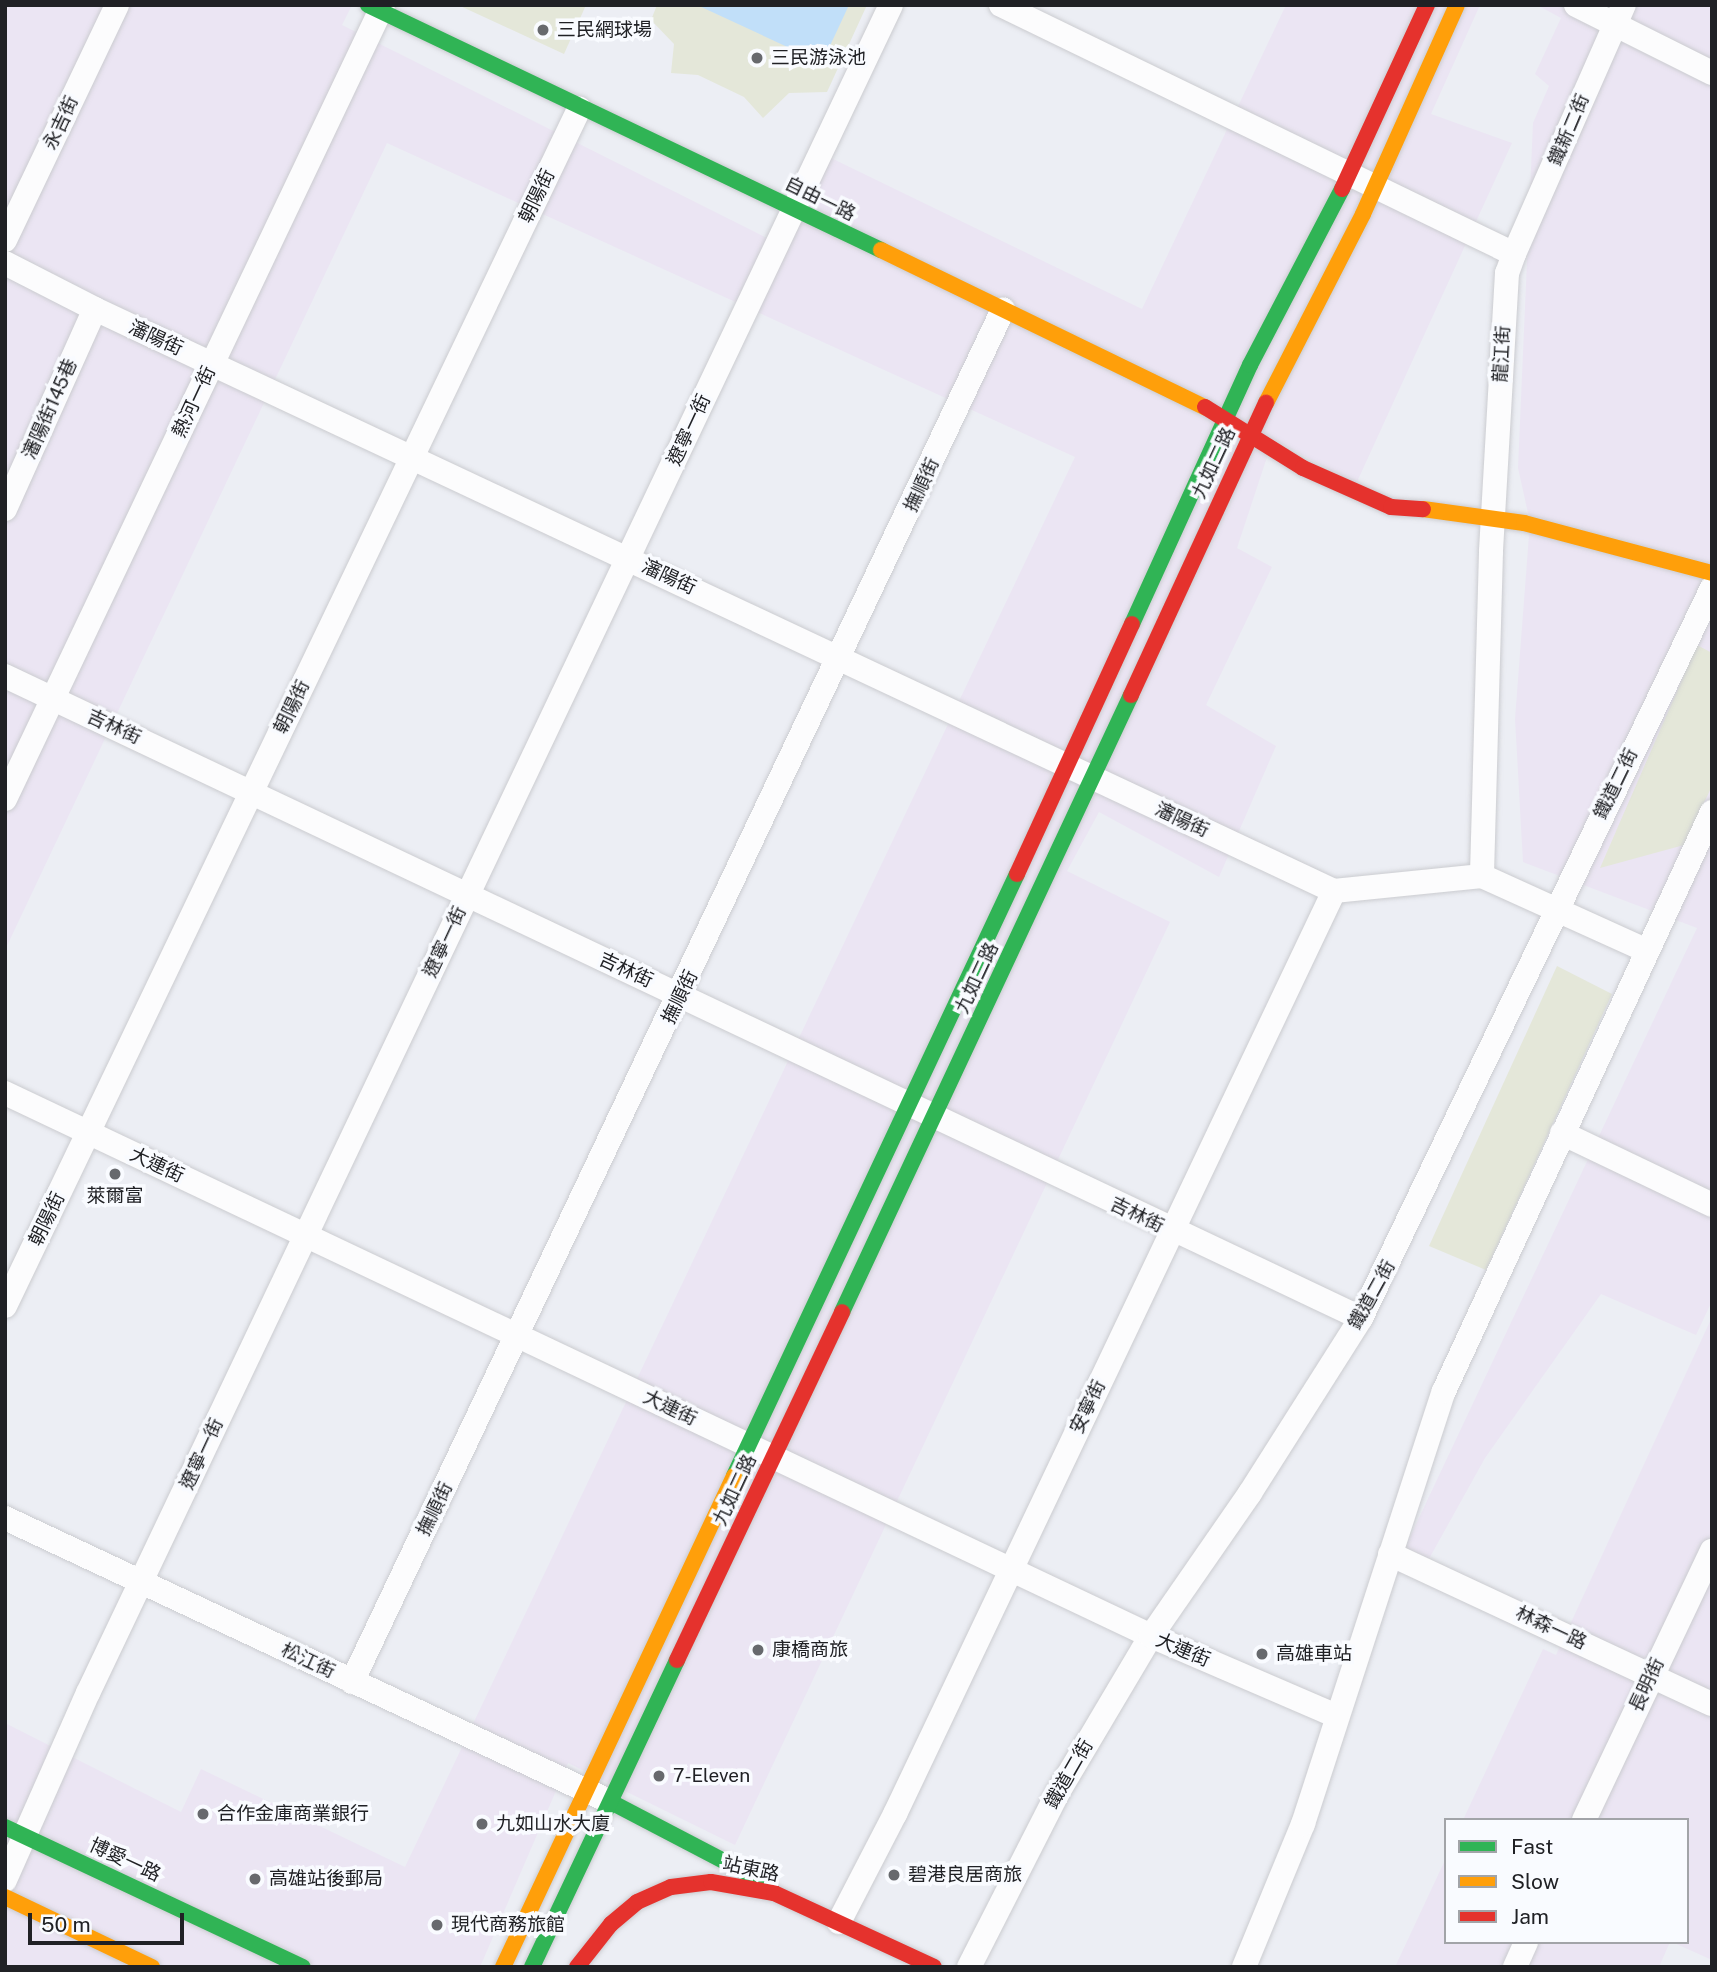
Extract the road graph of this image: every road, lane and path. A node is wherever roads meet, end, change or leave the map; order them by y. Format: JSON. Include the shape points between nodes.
{"nodes":[{"id":1,"x":117,"y":5,"type":"edge"},
{"id":2,"x":891,"y":5,"type":"edge"},
{"id":3,"x":1000,"y":5,"type":"edge"},
{"id":4,"x":1427,"y":5,"type":"edge"},
{"id":5,"x":1457,"y":5,"type":"edge"},
{"id":6,"x":1576,"y":5,"type":"edge"},
{"id":7,"x":377,"y":7,"type":"edge"},
{"id":8,"x":1619,"y":15,"type":"edge"},
{"id":9,"x":1712,"y":73,"type":"edge"},
{"id":10,"x":579,"y":109,"type":"junction"},
{"id":11,"x":1349,"y":175,"type":"junction"},
{"id":12,"x":1375,"y":187,"type":"junction"},
{"id":13,"x":793,"y":208,"type":"junction"},
{"id":14,"x":5,"y":240,"type":"edge"},
{"id":15,"x":1514,"y":254,"type":"junction"},
{"id":16,"x":5,"y":262,"type":"edge"},
{"id":17,"x":95,"y":309,"type":"junction"},
{"id":18,"x":1003,"y":310,"type":"junction"},
{"id":19,"x":212,"y":364,"type":"junction"},
{"id":20,"x":1224,"y":420,"type":"junction"},
{"id":21,"x":1250,"y":435,"type":"junction"},
{"id":22,"x":411,"y":458,"type":"junction"},
{"id":23,"x":5,"y":509,"type":"edge"},
{"id":24,"x":1494,"y":518,"type":"junction"},
{"id":25,"x":628,"y":558,"type":"junction"},
{"id":26,"x":1712,"y":573,"type":"edge"},
{"id":27,"x":1712,"y":589,"type":"edge"},
{"id":28,"x":841,"y":659,"type":"junction"},
{"id":29,"x":5,"y":676,"type":"edge"},
{"id":30,"x":54,"y":698,"type":"junction"},
{"id":31,"x":1067,"y":766,"type":"junction"},
{"id":32,"x":1093,"y":778,"type":"junction"},
{"id":33,"x":251,"y":792,"type":"junction"},
{"id":34,"x":5,"y":799,"type":"edge"},
{"id":35,"x":1712,"y":812,"type":"edge"},
{"id":36,"x":1705,"y":846,"type":"edge"},
{"id":37,"x":1482,"y":876,"type":"junction"},
{"id":38,"x":1334,"y":891,"type":"junction"},
{"id":39,"x":468,"y":894,"type":"junction"},
{"id":40,"x":1557,"y":913,"type":"junction"},
{"id":41,"x":1645,"y":950,"type":"junction"},
{"id":42,"x":681,"y":996,"type":"junction"},
{"id":43,"x":5,"y":1093,"type":"edge"},
{"id":44,"x":909,"y":1106,"type":"junction"},
{"id":45,"x":934,"y":1118,"type":"junction"},
{"id":46,"x":88,"y":1133,"type":"junction"},
{"id":47,"x":1562,"y":1133,"type":"junction"},
{"id":48,"x":1712,"y":1205,"type":"edge"},
{"id":49,"x":1172,"y":1232,"type":"junction"},
{"id":50,"x":306,"y":1236,"type":"junction"},
{"id":51,"x":5,"y":1306,"type":"edge"},
{"id":52,"x":1361,"y":1318,"type":"junction"},
{"id":53,"x":518,"y":1336,"type":"junction"},
{"id":54,"x":749,"y":1446,"type":"junction"},
{"id":55,"x":774,"y":1458,"type":"junction"},
{"id":56,"x":5,"y":1518,"type":"edge"},
{"id":57,"x":1712,"y":1551,"type":"edge"},
{"id":58,"x":1390,"y":1554,"type":"junction"},
{"id":59,"x":1011,"y":1570,"type":"junction"},
{"id":60,"x":141,"y":1582,"type":"junction"},
{"id":61,"x":1151,"y":1636,"type":"junction"},
{"id":62,"x":1651,"y":1676,"type":"junction"},
{"id":63,"x":352,"y":1682,"type":"junction"},
{"id":64,"x":1712,"y":1704,"type":"edge"},
{"id":65,"x":1337,"y":1716,"type":"junction"},
{"id":66,"x":586,"y":1791,"type":"junction"},
{"id":67,"x":611,"y":1802,"type":"junction"},
{"id":68,"x":1585,"y":1818,"type":"edge"},
{"id":69,"x":14,"y":1831,"type":"edge"},
{"id":70,"x":5,"y":1880,"type":"edge"},
{"id":71,"x":5,"y":1896,"type":"edge"},
{"id":72,"x":794,"y":1901,"type":"junction"},
{"id":73,"x":839,"y":1922,"type":"junction"},
{"id":74,"x":1525,"y":1944,"type":"edge"},
{"id":75,"x":152,"y":1967,"type":"edge"},
{"id":76,"x":303,"y":1967,"type":"edge"},
{"id":77,"x":503,"y":1967,"type":"edge"},
{"id":78,"x":532,"y":1967,"type":"edge"},
{"id":79,"x":577,"y":1967,"type":"edge"},
{"id":80,"x":934,"y":1967,"type":"edge"},
{"id":81,"x":969,"y":1967,"type":"edge"},
{"id":82,"x":1244,"y":1967,"type":"edge"},
{"id":83,"x":1515,"y":1967,"type":"edge"}],
"edges":[{"from":1,"to":14,"type":"street","name":"永吉街"},
{"from":2,"to":13,"type":"street","name":"遼寧一街"},
{"from":3,"to":11,"type":"street"},
{"from":4,"to":11,"type":"street","name":"九如二路"},
{"from":5,"to":12,"type":"street","name":"九如二路"},
{"from":6,"to":8,"type":"street"},
{"from":7,"to":10,"type":"street","name":"自由一路"},
{"from":7,"to":19,"type":"street","name":"熱河一街"},
{"from":8,"to":9,"type":"street"},
{"from":8,"to":15,"type":"street","name":"鐵新二街"},
{"from":10,"to":13,"type":"street","name":"自由一路"},
{"from":10,"to":22,"type":"street","name":"朝陽街"},
{"from":11,"to":12,"type":"street"},
{"from":11,"to":20,"type":"street","name":"九如二路"},
{"from":12,"to":15,"type":"street"},
{"from":12,"to":21,"type":"street","name":"九如二路"},
{"from":13,"to":18,"type":"street","name":"自由一路"},
{"from":13,"to":25,"type":"street","name":"遼寧一街"},
{"from":15,"to":24,"type":"street","name":"龍江街","via":[[1507,273]]},
{"from":16,"to":17,"type":"street","name":"瀋陽街"},
{"from":17,"to":19,"type":"street","name":"瀋陽街"},
{"from":17,"to":23,"type":"street","name":"瀋陽街145巷"},
{"from":18,"to":20,"type":"street","name":"自由一路","via":[[1184,394]]},
{"from":18,"to":28,"type":"street","name":"撫順街"},
{"from":19,"to":22,"type":"street","name":"瀋陽街"},
{"from":19,"to":30,"type":"street","name":"熱河一街"},
{"from":20,"to":21,"type":"street","name":"自由一路"},
{"from":20,"to":31,"type":"street","name":"九如二路"},
{"from":21,"to":24,"type":"street","name":"自由一路","via":[[1303,468],[1391,507]]},
{"from":21,"to":32,"type":"street","name":"九如二路"},
{"from":22,"to":25,"type":"street","name":"瀋陽街"},
{"from":22,"to":33,"type":"street","name":"朝陽街"},
{"from":24,"to":26,"type":"street","name":"自由一路"},
{"from":24,"to":37,"type":"street","name":"龍江街"},
{"from":25,"to":28,"type":"street","name":"瀋陽街"},
{"from":25,"to":39,"type":"street","name":"遼寧一街"},
{"from":27,"to":40,"type":"street","name":"鐵道二街"},
{"from":28,"to":31,"type":"street","name":"瀋陽街"},
{"from":28,"to":42,"type":"street","name":"撫順街"},
{"from":29,"to":30,"type":"street","name":"吉林街"},
{"from":30,"to":33,"type":"street","name":"吉林街"},
{"from":30,"to":34,"type":"street","name":"熱河一街"},
{"from":31,"to":32,"type":"street","name":"瀋陽街"},
{"from":31,"to":44,"type":"street","name":"九如二路"},
{"from":32,"to":38,"type":"street","name":"瀋陽街"},
{"from":32,"to":45,"type":"street","name":"九如二路"},
{"from":33,"to":39,"type":"street","name":"吉林街"},
{"from":33,"to":46,"type":"street","name":"朝陽街"},
{"from":35,"to":36,"type":"street"},
{"from":36,"to":41,"type":"street"},
{"from":37,"to":38,"type":"street"},
{"from":37,"to":40,"type":"street"},
{"from":38,"to":49,"type":"street","name":"安寧街"},
{"from":39,"to":42,"type":"street","name":"吉林街"},
{"from":39,"to":50,"type":"street","name":"遼寧一街"},
{"from":40,"to":41,"type":"street"},
{"from":40,"to":52,"type":"street","name":"鐵道二街"},
{"from":41,"to":47,"type":"street"},
{"from":42,"to":44,"type":"street","name":"吉林街"},
{"from":42,"to":53,"type":"street","name":"撫順街"},
{"from":43,"to":46,"type":"street","name":"大連街"},
{"from":44,"to":45,"type":"street","name":"吉林街"},
{"from":44,"to":54,"type":"street","name":"九如二路"},
{"from":45,"to":49,"type":"street","name":"吉林街"},
{"from":45,"to":55,"type":"street","name":"九如二路"},
{"from":46,"to":50,"type":"street","name":"大連街"},
{"from":46,"to":51,"type":"street","name":"朝陽街"},
{"from":47,"to":48,"type":"street"},
{"from":47,"to":58,"type":"street","via":[[1444,1391]]},
{"from":49,"to":52,"type":"street","name":"吉林街"},
{"from":49,"to":59,"type":"street","name":"安寧街"},
{"from":50,"to":53,"type":"street","name":"大連街"},
{"from":50,"to":60,"type":"street","name":"遼寧一街"},
{"from":52,"to":61,"type":"street","name":"鐵道二街","via":[[1250,1493]]},
{"from":53,"to":54,"type":"street","name":"大連街"},
{"from":53,"to":63,"type":"street","name":"撫順街"},
{"from":54,"to":55,"type":"street","name":"大連街"},
{"from":54,"to":66,"type":"street","name":"九如二路"},
{"from":55,"to":59,"type":"street","name":"大連街"},
{"from":55,"to":67,"type":"street","name":"九如二路"},
{"from":56,"to":60,"type":"street","name":"松江街"},
{"from":57,"to":62,"type":"street","name":"長明街"},
{"from":58,"to":62,"type":"street","name":"林森一路"},
{"from":58,"to":65,"type":"street"},
{"from":59,"to":61,"type":"street","name":"大連街"},
{"from":59,"to":73,"type":"street","name":"安寧街"},
{"from":60,"to":63,"type":"street","name":"松江街"},
{"from":60,"to":69,"type":"street","name":"遼寧一街"},
{"from":61,"to":65,"type":"street","name":"大連街"},
{"from":61,"to":81,"type":"street","name":"鐵道二街","via":[[1057,1794]]},
{"from":62,"to":64,"type":"street","name":"林森一路"},
{"from":62,"to":68,"type":"street","name":"長明街"},
{"from":63,"to":66,"type":"street","name":"松江街"},
{"from":65,"to":82,"type":"street","via":[[1283,1878]]},
{"from":66,"to":67,"type":"street","name":"松江街"},
{"from":66,"to":77,"type":"street","name":"九如二路"},
{"from":67,"to":72,"type":"street","via":[[741,1867]]},
{"from":67,"to":78,"type":"street","name":"九如二路"},
{"from":69,"to":70,"type":"street","name":"遼寧一街"},
{"from":69,"to":76,"type":"street","name":"博愛一路"},
{"from":71,"to":75,"type":"street"},
{"from":72,"to":73,"type":"street","name":"站東路"},
{"from":72,"to":79,"type":"street","name":"站東路","via":[[732,1883],[671,1886],[623,1912]]},
{"from":73,"to":80,"type":"street","name":"站東路"},
{"from":74,"to":83,"type":"street"}]}
